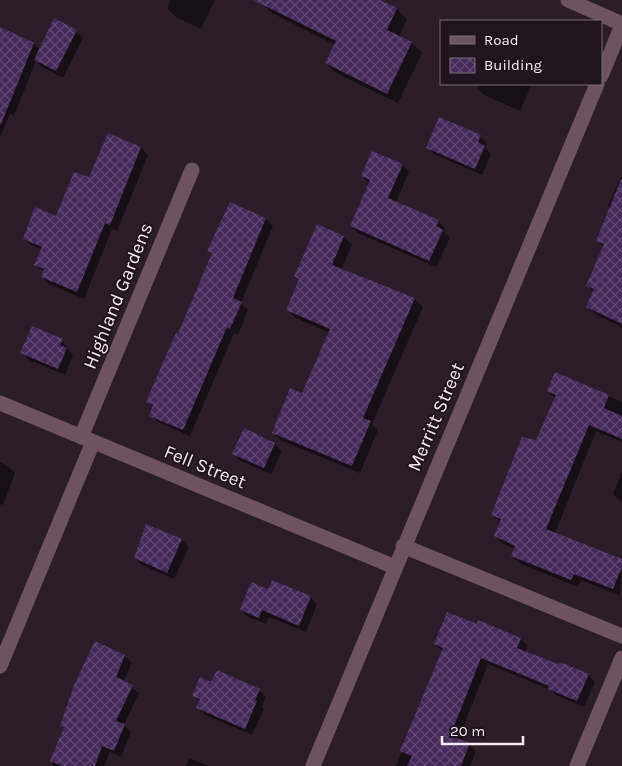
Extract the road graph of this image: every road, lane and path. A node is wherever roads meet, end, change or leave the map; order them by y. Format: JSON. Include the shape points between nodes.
{"nodes":[{"id":1,"x":568,"y":0,"type":"edge"},
{"id":2,"x":622,"y":25,"type":"edge"},
{"id":3,"x":602,"y":74,"type":"edge"},
{"id":4,"x":597,"y":85,"type":"edge"},
{"id":5,"x":192,"y":170,"type":"dead end"},
{"id":6,"x":0,"y":403,"type":"edge"},
{"id":7,"x":87,"y":440,"type":"junction"},
{"id":8,"x":403,"y":546,"type":"junction"},
{"id":9,"x":395,"y":566,"type":"junction"},
{"id":10,"x":622,"y":636,"type":"edge"},
{"id":11,"x":622,"y":658,"type":"edge"},
{"id":12,"x":0,"y":666,"type":"edge"},
{"id":13,"x":313,"y":766,"type":"edge"},
{"id":14,"x":577,"y":766,"type":"edge"}],
"edges":[{"from":1,"to":2,"type":"street"},
{"from":2,"to":3,"type":"street"},
{"from":4,"to":8,"type":"street","name":"Merritt Street"},
{"from":5,"to":7,"type":"street","name":"Highland Gardens"},
{"from":6,"to":7,"type":"street","name":"Fell Street"},
{"from":7,"to":9,"type":"street","name":"Fell Street"},
{"from":7,"to":12,"type":"street","name":"Highland Gardens"},
{"from":8,"to":9,"type":"street","name":"Merritt Street"},
{"from":8,"to":10,"type":"street"},
{"from":9,"to":13,"type":"street","name":"Merritt Street"},
{"from":11,"to":14,"type":"street"}]}
